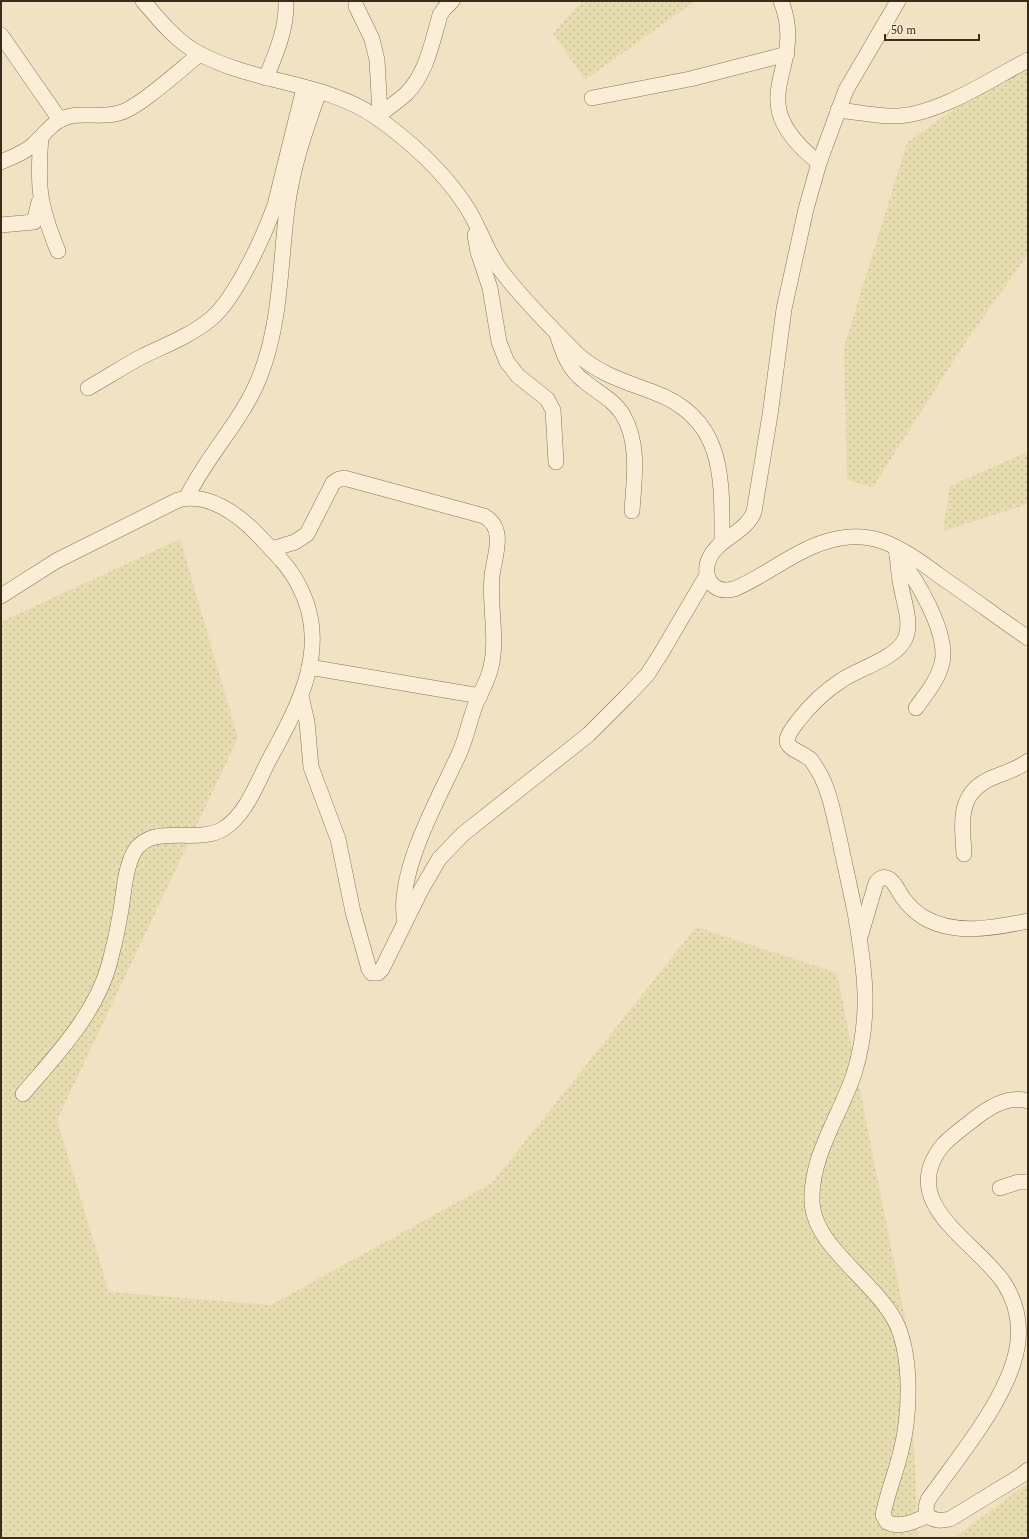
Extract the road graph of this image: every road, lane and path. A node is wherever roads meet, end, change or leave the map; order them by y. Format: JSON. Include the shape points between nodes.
{"nodes":[{"id":1,"x":144,"y":1,"type":"edge"},
{"id":2,"x":286,"y":1,"type":"edge"},
{"id":3,"x":452,"y":1,"type":"edge"},
{"id":4,"x":781,"y":1,"type":"edge"},
{"id":5,"x":898,"y":1,"type":"edge"},
{"id":6,"x":356,"y":6,"type":"dead end"},
{"id":7,"x":1,"y":35,"type":"edge"},
{"id":8,"x":200,"y":54,"type":"junction"},
{"id":9,"x":786,"y":54,"type":"junction"},
{"id":10,"x":1028,"y":60,"type":"edge"},
{"id":11,"x":266,"y":78,"type":"junction"},
{"id":12,"x":304,"y":88,"type":"junction"},
{"id":13,"x":319,"y":92,"type":"junction"},
{"id":14,"x":592,"y":98,"type":"dead end"},
{"id":15,"x":838,"y":110,"type":"junction"},
{"id":16,"x":378,"y":115,"type":"junction"},
{"id":17,"x":60,"y":120,"type":"junction"},
{"id":18,"x":41,"y":137,"type":"junction"},
{"id":19,"x":1,"y":162,"type":"edge"},
{"id":20,"x":819,"y":163,"type":"junction"},
{"id":21,"x":40,"y":197,"type":"junction"},
{"id":22,"x":475,"y":223,"type":"junction"},
{"id":23,"x":1,"y":225,"type":"edge"},
{"id":24,"x":58,"y":250,"type":"dead end"},
{"id":25,"x":558,"y":334,"type":"junction"},
{"id":26,"x":88,"y":388,"type":"dead end"},
{"id":27,"x":556,"y":462,"type":"dead end"},
{"id":28,"x":187,"y":497,"type":"junction"},
{"id":29,"x":632,"y":511,"type":"dead end"},
{"id":30,"x":722,"y":542,"type":"junction"},
{"id":31,"x":272,"y":550,"type":"junction"},
{"id":32,"x":897,"y":552,"type":"junction"},
{"id":33,"x":707,"y":575,"type":"junction"},
{"id":34,"x":1,"y":596,"type":"edge"},
{"id":35,"x":1028,"y":638,"type":"edge"},
{"id":36,"x":309,"y":667,"type":"junction"},
{"id":37,"x":301,"y":696,"type":"junction"},
{"id":38,"x":480,"y":696,"type":"junction"},
{"id":39,"x":916,"y":708,"type":"dead end"},
{"id":40,"x":1028,"y":761,"type":"edge"},
{"id":41,"x":964,"y":854,"type":"dead end"},
{"id":42,"x":1028,"y":921,"type":"edge"},
{"id":43,"x":405,"y":922,"type":"junction"},
{"id":44,"x":859,"y":939,"type":"junction"},
{"id":45,"x":23,"y":1094,"type":"dead end"},
{"id":46,"x":1028,"y":1101,"type":"edge"},
{"id":47,"x":1028,"y":1182,"type":"edge"},
{"id":48,"x":1000,"y":1188,"type":"dead end"},
{"id":49,"x":1028,"y":1470,"type":"edge"},
{"id":50,"x":928,"y":1516,"type":"junction"}],
"edges":[{"from":1,"to":8,"type":"street","via":[[178,38]]},
{"from":2,"to":11,"type":"street","via":[[285,27]]},
{"from":3,"to":16,"type":"street","via":[[440,15],[424,66],[415,82],[405,94]]},
{"from":4,"to":9,"type":"street","via":[[788,32]]},
{"from":5,"to":15,"type":"street","via":[[855,73]]},
{"from":6,"to":16,"type":"street","via":[[372,39],[376,55],[379,71]]},
{"from":7,"to":17,"type":"street"},
{"from":8,"to":11,"type":"street"},
{"from":8,"to":17,"type":"street","via":[[126,111],[110,115],[74,115]]},
{"from":9,"to":14,"type":"street","via":[[697,77]]},
{"from":9,"to":20,"type":"street","via":[[778,83],[779,114],[793,139],[804,152]]},
{"from":10,"to":15,"type":"street","via":[[949,101],[922,112],[885,116]]},
{"from":11,"to":12,"type":"street"},
{"from":12,"to":13,"type":"street"},
{"from":12,"to":26,"type":"street","via":[[270,219],[257,248],[223,305],[212,318],[194,330]]},
{"from":13,"to":16,"type":"street"},
{"from":13,"to":28,"type":"street","via":[[298,150],[272,330],[260,376],[236,420],[199,473]]},
{"from":15,"to":20,"type":"street"},
{"from":16,"to":22,"type":"street","via":[[435,168],[467,206]]},
{"from":17,"to":18,"type":"street"},
{"from":18,"to":19,"type":"street","via":[[22,153]]},
{"from":18,"to":21,"type":"street"},
{"from":20,"to":30,"type":"street","via":[[798,238],[784,309],[756,504],[749,521]]},
{"from":21,"to":23,"type":"street","via":[[34,222]]},
{"from":21,"to":24,"type":"street"},
{"from":22,"to":25,"type":"street","via":[[501,272]]},
{"from":22,"to":27,"type":"street","via":[[476,243],[490,288],[503,353],[512,369],[550,404],[554,418]]},
{"from":25,"to":29,"type":"street","via":[[565,357],[578,376],[612,402],[624,415],[635,460]]},
{"from":25,"to":30,"type":"street","via":[[577,354],[600,371],[669,398],[692,414],[702,425],[718,459],[721,478]]},
{"from":28,"to":31,"type":"street","via":[[204,499],[220,506],[242,520]]},
{"from":28,"to":34,"type":"street","via":[[56,561]]},
{"from":30,"to":33,"type":"street","via":[[710,556]]},
{"from":31,"to":36,"type":"street","via":[[297,582],[310,612],[313,641]]},
{"from":31,"to":38,"type":"street","via":[[295,542],[307,534],[333,484],[339,479],[349,479],[489,519],[495,525],[498,534],[491,584],[494,651],[489,675]]},
{"from":32,"to":33,"type":"street","via":[[881,541],[853,537],[833,540],[810,548],[728,591],[712,585]]},
{"from":32,"to":35,"type":"street","via":[[925,565]]},
{"from":32,"to":39,"type":"street","via":[[926,599],[939,633],[943,654],[936,678]]},
{"from":32,"to":44,"type":"street","via":[[899,578],[908,623],[906,639],[895,652],[844,678],[823,694],[800,718],[787,740],[789,746],[811,761],[819,772],[829,796]]},
{"from":33,"to":43,"type":"street","via":[[647,675],[588,735],[450,847],[431,871]]},
{"from":36,"to":37,"type":"street"},
{"from":36,"to":38,"type":"street"},
{"from":37,"to":43,"type":"street","via":[[307,722],[311,767],[338,839],[353,912],[372,973],[378,973],[382,969]]},
{"from":37,"to":45,"type":"street","via":[[245,805],[232,823],[208,835],[157,836],[140,844],[128,869],[114,948],[100,988],[77,1028]]},
{"from":38,"to":43,"type":"street","via":[[464,744],[415,852],[404,900]]},
{"from":40,"to":41,"type":"street","via":[[985,782],[970,794],[963,810]]},
{"from":42,"to":44,"type":"street","via":[[967,929],[935,923],[915,911],[891,880],[881,878],[876,883]]},
{"from":44,"to":50,"type":"street","via":[[867,1002],[860,1050],[849,1087],[821,1152],[812,1189],[812,1206],[825,1237],[893,1316],[902,1342],[907,1374],[905,1437],[883,1515],[887,1522],[894,1526]]},
{"from":46,"to":50,"type":"street","via":[[1006,1100],[975,1118],[944,1145],[934,1160],[929,1178],[929,1194],[936,1210],[1004,1282],[1013,1299],[1018,1320],[1018,1341],[1006,1383],[994,1406],[928,1500]]},
{"from":47,"to":48,"type":"street","via":[[1018,1182]]},
{"from":49,"to":50,"type":"street","via":[[950,1519],[941,1521]]}]}
